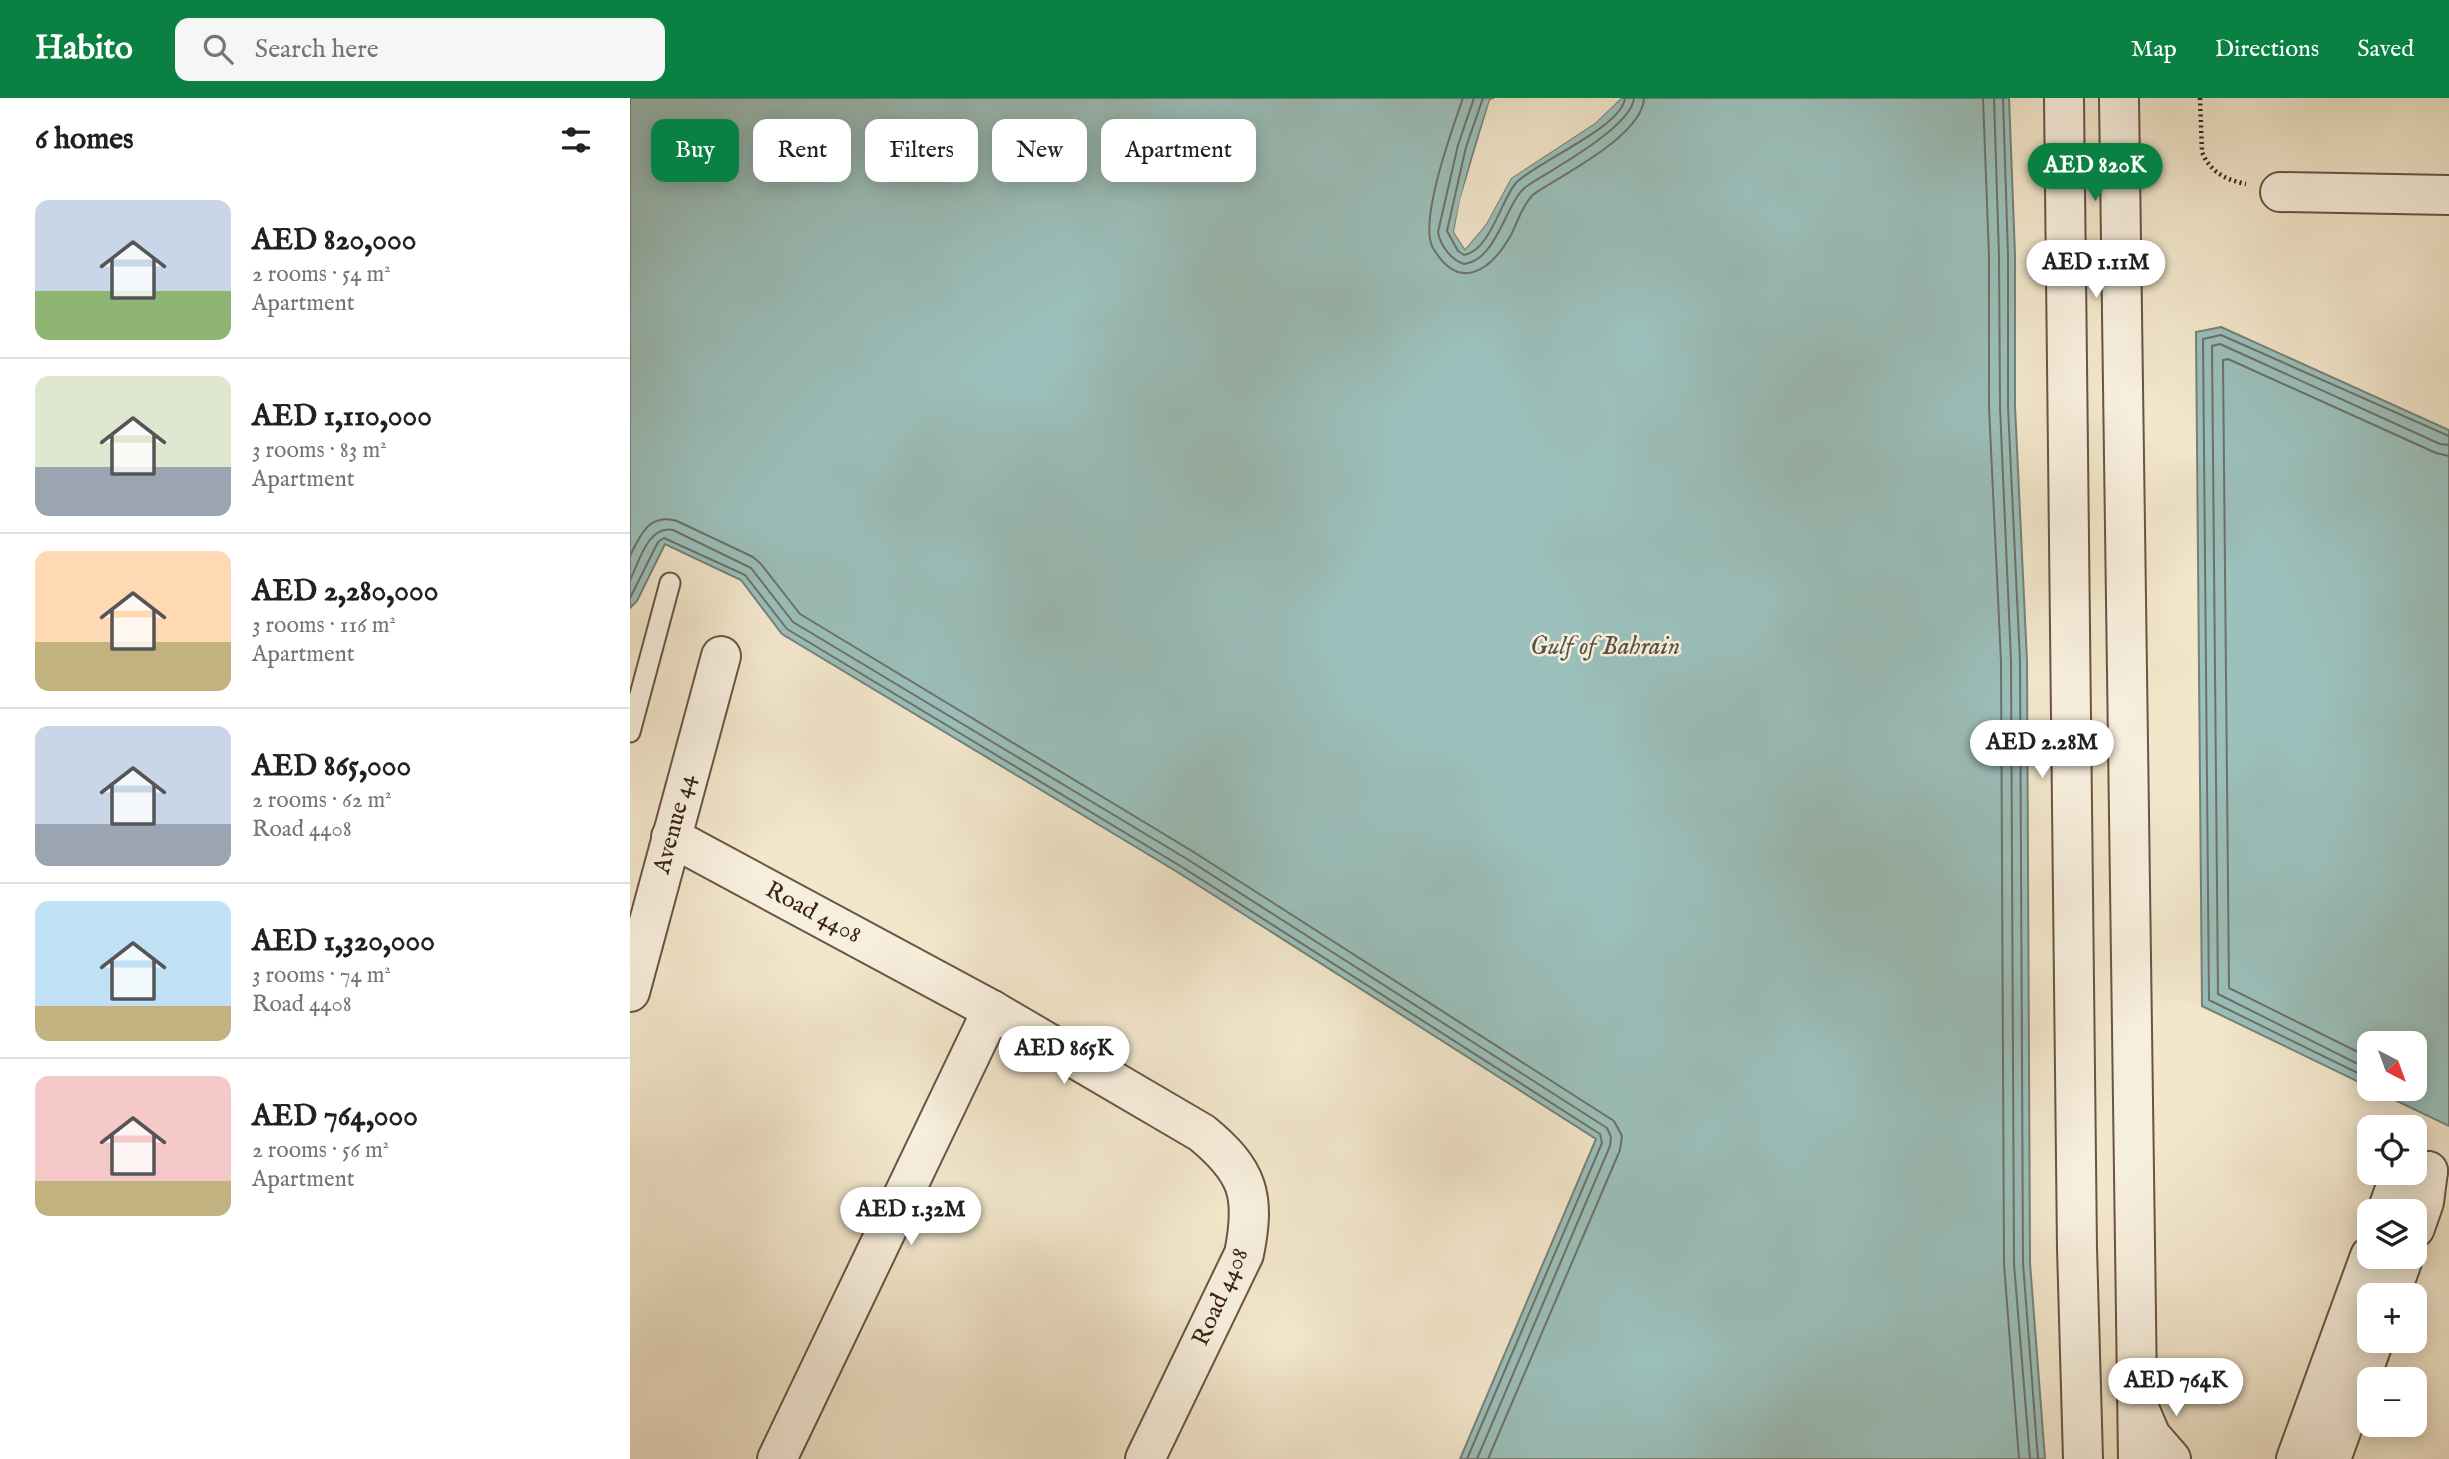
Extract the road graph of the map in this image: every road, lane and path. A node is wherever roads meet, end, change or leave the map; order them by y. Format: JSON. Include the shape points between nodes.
{"nodes":[{"id":1,"x":2064,"y":98,"type":"edge"},
{"id":2,"x":2119,"y":98,"type":"edge"},
{"id":3,"x":2200,"y":98,"type":"edge"},
{"id":4,"x":2120,"y":171,"type":"junction"},
{"id":5,"x":2066,"y":176,"type":"junction"},
{"id":6,"x":2280,"y":192,"type":"joint"},
{"id":7,"x":2449,"y":195,"type":"edge"},
{"id":8,"x":2123,"y":269,"type":"junction"},
{"id":9,"x":2066,"y":271,"type":"junction"},
{"id":10,"x":670,"y":583,"type":"dead end"},
{"id":11,"x":721,"y":656,"type":"dead end"},
{"id":12,"x":630,"y":732,"type":"edge"},
{"id":13,"x":671,"y":837,"type":"junction"},
{"id":14,"x":630,"y":992,"type":"edge"},
{"id":15,"x":992,"y":1010,"type":"junction"},
{"id":16,"x":2391,"y":1199,"type":"edge"},
{"id":17,"x":2424,"y":1199,"type":"edge"},
{"id":18,"x":2366,"y":1269,"type":"edge"},
{"id":19,"x":2366,"y":1353,"type":"edge"},
{"id":20,"x":2137,"y":1404,"type":"junction"},
{"id":21,"x":2303,"y":1457,"type":"edge"},
{"id":22,"x":777,"y":1459,"type":"edge"},
{"id":23,"x":1144,"y":1459,"type":"edge"},
{"id":24,"x":2084,"y":1459,"type":"edge"},
{"id":25,"x":2138,"y":1459,"type":"edge"},
{"id":26,"x":2171,"y":1459,"type":"edge"}],
"edges":[{"from":1,"to":5,"type":"street"},
{"from":2,"to":4,"type":"street"},
{"from":3,"to":6,"type":"path","via":[[2202,152],[2211,166],[2233,181]]},
{"from":4,"to":5,"type":"street"},
{"from":4,"to":8,"type":"street"},
{"from":5,"to":9,"type":"street"},
{"from":6,"to":7,"type":"street"},
{"from":8,"to":9,"type":"street"},
{"from":8,"to":20,"type":"street"},
{"from":9,"to":24,"type":"street"},
{"from":10,"to":12,"type":"lane"},
{"from":11,"to":13,"type":"street","name":"Avenue 44"},
{"from":13,"to":14,"type":"street","name":"Avenue 44"},
{"from":13,"to":15,"type":"street","name":"Road 4408"},
{"from":15,"to":22,"type":"street"},
{"from":15,"to":23,"type":"street","name":"Road 4408","via":[[1202,1133],[1228,1155],[1246,1185],[1251,1220],[1244,1254]]},
{"from":16,"to":17,"type":"street","via":[[2396,1186],[2428,1171]]},
{"from":18,"to":21,"type":"street"},
{"from":19,"to":21,"type":"street"},
{"from":20,"to":25,"type":"street"},
{"from":20,"to":26,"type":"street","via":[[2151,1436]]}]}
